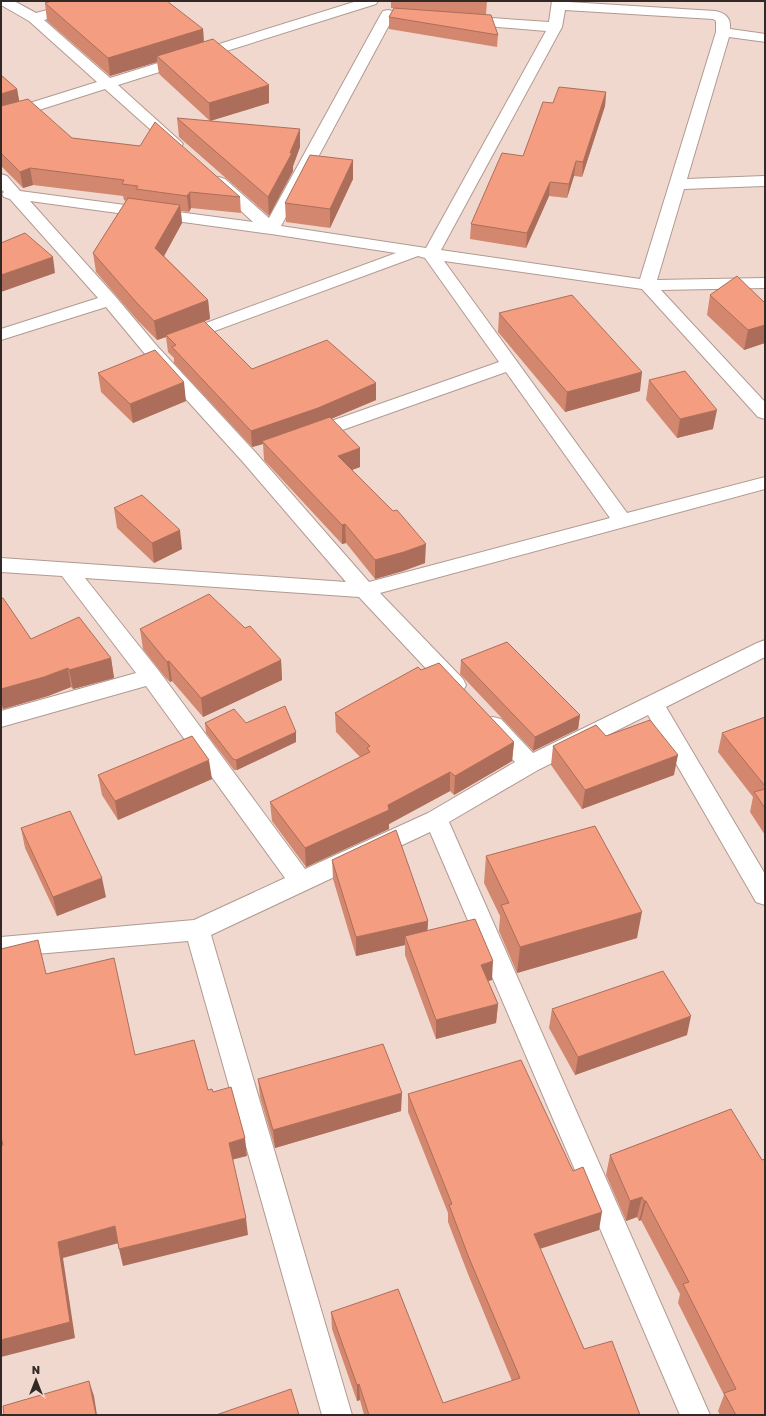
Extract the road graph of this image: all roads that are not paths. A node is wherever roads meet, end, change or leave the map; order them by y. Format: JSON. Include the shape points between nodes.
{"nodes":[{"id":1,"x":4,"y":1,"type":"edge"},
{"id":2,"x":96,"y":1,"type":"edge"},
{"id":3,"x":371,"y":1,"type":"edge"},
{"id":4,"x":559,"y":3,"type":"edge"},
{"id":5,"x":682,"y":7,"type":"edge"},
{"id":6,"x":346,"y":9,"type":"junction"},
{"id":7,"x":388,"y":14,"type":"junction"},
{"id":8,"x":404,"y":15,"type":"edge"},
{"id":9,"x":34,"y":18,"type":"junction"},
{"id":10,"x":451,"y":19,"type":"edge"},
{"id":11,"x":555,"y":27,"type":"junction"},
{"id":12,"x":723,"y":32,"type":"junction"},
{"id":13,"x":765,"y":38,"type":"edge"},
{"id":14,"x":107,"y":84,"type":"junction"},
{"id":15,"x":1,"y":117,"type":"edge"},
{"id":16,"x":183,"y":151,"type":"edge"},
{"id":17,"x":207,"y":172,"type":"edge"},
{"id":18,"x":1,"y":179,"type":"edge"},
{"id":19,"x":765,"y":180,"type":"edge"},
{"id":20,"x":677,"y":184,"type":"junction"},
{"id":21,"x":9,"y":194,"type":"edge"},
{"id":22,"x":271,"y":229,"type":"junction"},
{"id":23,"x":424,"y":252,"type":"junction"},
{"id":24,"x":765,"y":283,"type":"edge"},
{"id":25,"x":647,"y":285,"type":"junction"},
{"id":26,"x":109,"y":300,"type":"junction"},
{"id":27,"x":1,"y":335,"type":"edge"},
{"id":28,"x":151,"y":350,"type":"junction"},
{"id":29,"x":510,"y":364,"type":"junction"},
{"id":30,"x":765,"y":413,"type":"edge"},
{"id":31,"x":293,"y":441,"type":"edge"},
{"id":32,"x":765,"y":483,"type":"edge"},
{"id":33,"x":622,"y":521,"type":"junction"},
{"id":34,"x":1,"y":565,"type":"edge"},
{"id":35,"x":69,"y":571,"type":"junction"},
{"id":36,"x":365,"y":590,"type":"junction"},
{"id":37,"x":765,"y":648,"type":"edge"},
{"id":38,"x":151,"y":677,"type":"junction"},
{"id":39,"x":466,"y":697,"type":"edge"},
{"id":40,"x":653,"y":704,"type":"junction"},
{"id":41,"x":482,"y":713,"type":"edge"},
{"id":42,"x":1,"y":719,"type":"edge"},
{"id":43,"x":530,"y":764,"type":"junction"},
{"id":44,"x":436,"y":819,"type":"junction"},
{"id":45,"x":300,"y":881,"type":"junction"},
{"id":46,"x":765,"y":895,"type":"edge"},
{"id":47,"x":197,"y":930,"type":"junction"},
{"id":48,"x":1,"y":947,"type":"edge"},
{"id":49,"x":337,"y":1415,"type":"edge"},
{"id":50,"x":695,"y":1415,"type":"edge"}],
"edges":[{"from":1,"to":9,"type":"street"},
{"from":2,"to":9,"type":"street"},
{"from":3,"to":6,"type":"street"},
{"from":4,"to":5,"type":"street"},
{"from":4,"to":11,"type":"street"},
{"from":5,"to":12,"type":"street","via":[[722,17]]},
{"from":6,"to":7,"type":"street"},
{"from":6,"to":14,"type":"street"},
{"from":7,"to":8,"type":"street"},
{"from":7,"to":22,"type":"street"},
{"from":9,"to":14,"type":"street"},
{"from":10,"to":11,"type":"street"},
{"from":11,"to":23,"type":"street"},
{"from":12,"to":13,"type":"street"},
{"from":12,"to":20,"type":"street"},
{"from":14,"to":15,"type":"street"},
{"from":14,"to":16,"type":"street"},
{"from":17,"to":22,"type":"street"},
{"from":18,"to":21,"type":"street"},
{"from":19,"to":20,"type":"street"},
{"from":20,"to":25,"type":"street"},
{"from":21,"to":22,"type":"street"},
{"from":21,"to":26,"type":"street"},
{"from":22,"to":23,"type":"street"},
{"from":23,"to":25,"type":"street"},
{"from":23,"to":28,"type":"street"},
{"from":23,"to":29,"type":"street"},
{"from":24,"to":25,"type":"street"},
{"from":25,"to":30,"type":"street"},
{"from":26,"to":27,"type":"street"},
{"from":26,"to":28,"type":"street"},
{"from":28,"to":36,"type":"street","via":[[256,455]]},
{"from":29,"to":31,"type":"street"},
{"from":29,"to":33,"type":"street"},
{"from":32,"to":33,"type":"street"},
{"from":33,"to":36,"type":"street"},
{"from":34,"to":35,"type":"street"},
{"from":35,"to":36,"type":"street"},
{"from":35,"to":38,"type":"street"},
{"from":36,"to":39,"type":"street"},
{"from":37,"to":40,"type":"street"},
{"from":38,"to":42,"type":"street"},
{"from":38,"to":45,"type":"street"},
{"from":40,"to":43,"type":"street"},
{"from":40,"to":46,"type":"street"},
{"from":41,"to":43,"type":"street"},
{"from":43,"to":44,"type":"street"},
{"from":44,"to":45,"type":"street"},
{"from":44,"to":50,"type":"street"},
{"from":45,"to":47,"type":"street"},
{"from":47,"to":48,"type":"street"},
{"from":47,"to":49,"type":"street"}]}
